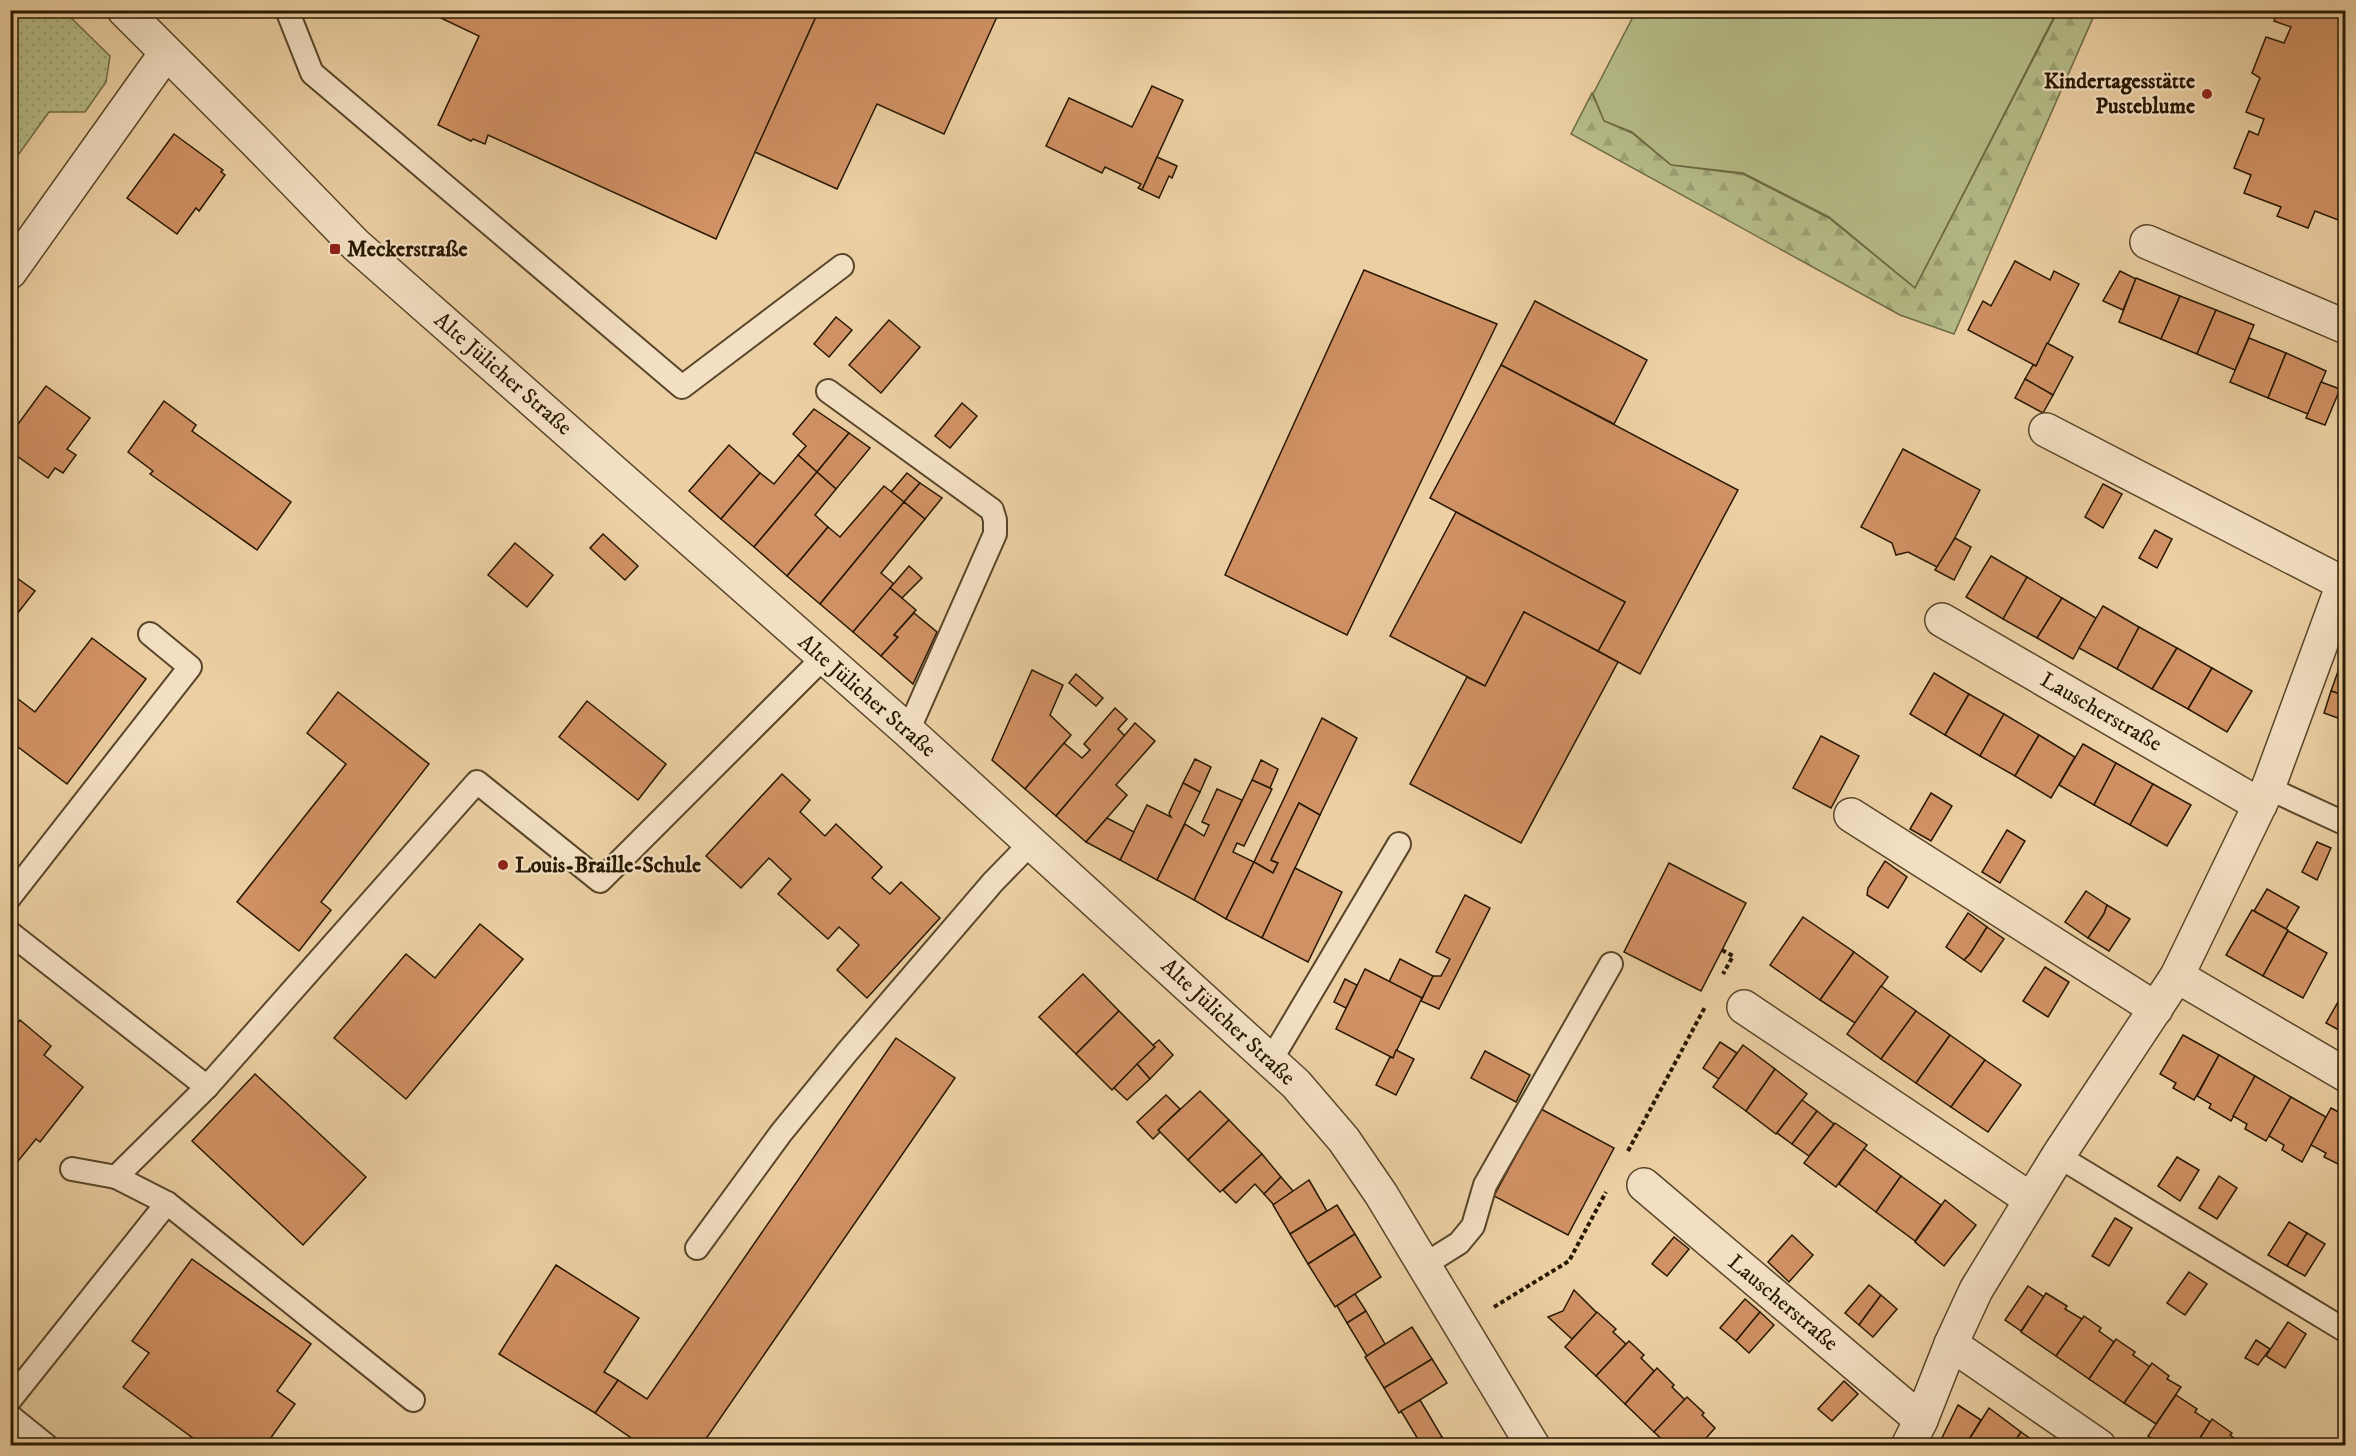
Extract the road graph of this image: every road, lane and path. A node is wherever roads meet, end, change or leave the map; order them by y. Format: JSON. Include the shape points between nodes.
{"nodes":[{"id":1,"x":124,"y":10,"type":"edge"},
{"id":2,"x":287,"y":10,"type":"edge"},
{"id":3,"x":166,"y":53,"type":"junction"},
{"id":4,"x":2146,"y":242,"type":"dead end"},
{"id":5,"x":842,"y":266,"type":"dead end"},
{"id":6,"x":10,"y":272,"type":"edge"},
{"id":7,"x":2346,"y":327,"type":"edge"},
{"id":8,"x":828,"y":391,"type":"dead end"},
{"id":9,"x":2046,"y":430,"type":"dead end"},
{"id":10,"x":2343,"y":587,"type":"edge"},
{"id":11,"x":1942,"y":620,"type":"dead end"},
{"id":12,"x":150,"y":634,"type":"dead end"},
{"id":13,"x":824,"y":657,"type":"junction"},
{"id":14,"x":908,"y":731,"type":"junction"},
{"id":15,"x":2264,"y":796,"type":"junction"},
{"id":16,"x":1851,"y":815,"type":"dead end"},
{"id":17,"x":2346,"y":824,"type":"edge"},
{"id":18,"x":1031,"y":843,"type":"junction"},
{"id":19,"x":1399,"y":844,"type":"dead end"},
{"id":20,"x":10,"y":897,"type":"edge"},
{"id":21,"x":10,"y":933,"type":"edge"},
{"id":22,"x":1722,"y":950,"type":"dead end"},
{"id":23,"x":1611,"y":964,"type":"dead end"},
{"id":24,"x":2177,"y":976,"type":"junction"},
{"id":25,"x":1721,"y":977,"type":"dead end"},
{"id":26,"x":1710,"y":998,"type":"dead end"},
{"id":27,"x":1744,"y":1006,"type":"dead end"},
{"id":28,"x":2156,"y":1009,"type":"junction"},
{"id":29,"x":1270,"y":1060,"type":"junction"},
{"id":30,"x":2346,"y":1075,"type":"edge"},
{"id":31,"x":207,"y":1087,"type":"junction"},
{"id":32,"x":1626,"y":1156,"type":"dead end"},
{"id":33,"x":2058,"y":1156,"type":"junction"},
{"id":34,"x":72,"y":1169,"type":"dead end"},
{"id":35,"x":116,"y":1177,"type":"junction"},
{"id":36,"x":1644,"y":1185,"type":"dead end"},
{"id":37,"x":1609,"y":1187,"type":"dead end"},
{"id":38,"x":2030,"y":1199,"type":"junction"},
{"id":39,"x":167,"y":1203,"type":"junction"},
{"id":40,"x":698,"y":1248,"type":"dead end"},
{"id":41,"x":1424,"y":1265,"type":"junction"},
{"id":42,"x":1462,"y":1327,"type":"junction"},
{"id":43,"x":2346,"y":1331,"type":"edge"},
{"id":44,"x":1952,"y":1344,"type":"junction"},
{"id":45,"x":10,"y":1400,"type":"edge"},
{"id":46,"x":413,"y":1400,"type":"dead end"},
{"id":47,"x":10,"y":1416,"type":"edge"},
{"id":48,"x":1915,"y":1433,"type":"edge"},
{"id":49,"x":47,"y":1446,"type":"edge"},
{"id":50,"x":1533,"y":1446,"type":"edge"},
{"id":51,"x":2099,"y":1446,"type":"edge"}],
"edges":[{"from":1,"to":3,"type":"street","name":"Alte Jülicher Straße"},
{"from":2,"to":5,"type":"lane","via":[[312,73],[682,387]]},
{"from":3,"to":6,"type":"street"},
{"from":3,"to":13,"type":"street","name":"Alte Jülicher Straße","via":[[356,245]]},
{"from":4,"to":7,"type":"street"},
{"from":8,"to":14,"type":"lane","via":[[992,510],[995,520],[995,534]]},
{"from":9,"to":10,"type":"street","name":"Lauscherstraße"},
{"from":10,"to":15,"type":"street","name":"Lauscherstraße"},
{"from":11,"to":15,"type":"street","name":"Lauscherstraße"},
{"from":12,"to":20,"type":"lane","via":[[190,667]]},
{"from":13,"to":14,"type":"street","name":"Alte Jülicher Straße"},
{"from":13,"to":31,"type":"lane","via":[[600,881],[477,782]]},
{"from":14,"to":18,"type":"street","name":"Alte Jülicher Straße"},
{"from":15,"to":17,"type":"lane","name":"Lauscherstraße"},
{"from":15,"to":24,"type":"street","name":"Lauscherstraße"},
{"from":16,"to":28,"type":"street"},
{"from":18,"to":29,"type":"street","name":"Alte Jülicher Straße"},
{"from":18,"to":40,"type":"lane","via":[[941,941],[841,1060],[781,1133]]},
{"from":19,"to":29,"type":"lane"},
{"from":21,"to":31,"type":"lane"},
{"from":22,"to":25,"type":"path","via":[[1733,956]]},
{"from":23,"to":41,"type":"lane","via":[[1485,1185],[1473,1226],[1459,1243]]},
{"from":24,"to":28,"type":"street","name":"Lauscherstraße"},
{"from":24,"to":30,"type":"street"},
{"from":26,"to":32,"type":"path"},
{"from":27,"to":38,"type":"street"},
{"from":28,"to":33,"type":"street","name":"Lauscherstraße"},
{"from":29,"to":41,"type":"street","name":"Alte Jülicher Straße","via":[[1344,1140]]},
{"from":31,"to":35,"type":"lane"},
{"from":33,"to":38,"type":"street","name":"Lauscherstraße"},
{"from":33,"to":43,"type":"lane"},
{"from":34,"to":35,"type":"lane"},
{"from":35,"to":39,"type":"lane"},
{"from":36,"to":48,"type":"street","name":"Lauscherstraße"},
{"from":37,"to":42,"type":"path","via":[[1569,1261]]},
{"from":38,"to":44,"type":"street","name":"Lauscherstraße","via":[[1976,1290]]},
{"from":39,"to":45,"type":"lane"},
{"from":39,"to":46,"type":"lane"},
{"from":41,"to":42,"type":"street","name":"Alte Jülicher Straße"},
{"from":42,"to":50,"type":"street","name":"Alte Jülicher Straße"},
{"from":44,"to":48,"type":"street","name":"Lauscherstraße"},
{"from":44,"to":51,"type":"street"},
{"from":47,"to":49,"type":"lane"}]}
